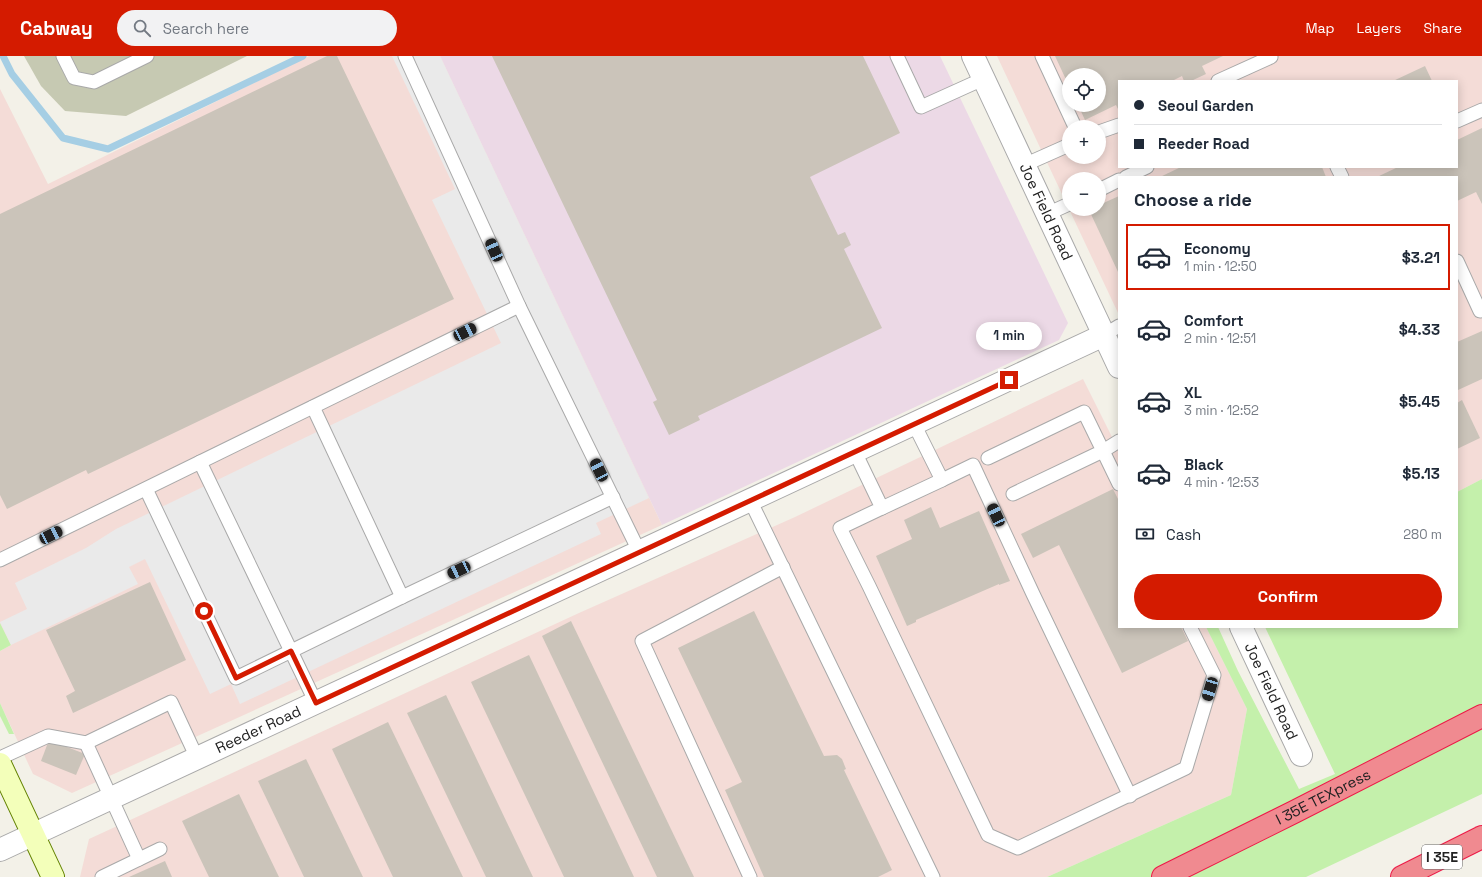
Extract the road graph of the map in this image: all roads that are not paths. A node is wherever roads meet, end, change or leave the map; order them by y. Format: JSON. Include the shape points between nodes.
{"nodes":[{"id":1,"x":63,"y":56,"type":"edge"},
{"id":2,"x":147,"y":56,"type":"edge"},
{"id":3,"x":405,"y":56,"type":"edge"},
{"id":4,"x":898,"y":56,"type":"edge"},
{"id":5,"x":973,"y":56,"type":"edge"},
{"id":6,"x":1042,"y":56,"type":"edge"},
{"id":7,"x":1271,"y":57,"type":"edge"},
{"id":8,"x":983,"y":79,"type":"junction"},
{"id":9,"x":1220,"y":80,"type":"edge"},
{"id":10,"x":1482,"y":110,"type":"edge"},
{"id":11,"x":1073,"y":120,"type":"edge"},
{"id":12,"x":1458,"y":121,"type":"edge"},
{"id":13,"x":1118,"y":126,"type":"edge"},
{"id":14,"x":1106,"y":130,"type":"edge"},
{"id":15,"x":1062,"y":148,"type":"edge"},
{"id":16,"x":1024,"y":165,"type":"junction"},
{"id":17,"x":1145,"y":168,"type":"edge"},
{"id":18,"x":1128,"y":176,"type":"edge"},
{"id":19,"x":1118,"y":180,"type":"edge"},
{"id":20,"x":1106,"y":186,"type":"edge"},
{"id":21,"x":1062,"y":207,"type":"edge"},
{"id":22,"x":1047,"y":214,"type":"junction"},
{"id":23,"x":1458,"y":263,"type":"edge"},
{"id":24,"x":519,"y":306,"type":"junction"},
{"id":25,"x":1482,"y":310,"type":"edge"},
{"id":26,"x":1112,"y":331,"type":"edge"},
{"id":27,"x":1118,"y":362,"type":"edge"},
{"id":28,"x":313,"y":407,"type":"junction"},
{"id":29,"x":914,"y":424,"type":"junction"},
{"id":30,"x":1118,"y":442,"type":"edge"},
{"id":31,"x":1102,"y":451,"type":"junction"},
{"id":32,"x":855,"y":452,"type":"junction"},
{"id":33,"x":988,"y":458,"type":"dead end"},
{"id":34,"x":200,"y":462,"type":"junction"},
{"id":35,"x":942,"y":480,"type":"junction"},
{"id":36,"x":1118,"y":482,"type":"edge"},
{"id":37,"x":146,"y":489,"type":"junction"},
{"id":38,"x":1013,"y":494,"type":"dead end"},
{"id":39,"x":613,"y":497,"type":"junction"},
{"id":40,"x":750,"y":500,"type":"junction"},
{"id":41,"x":882,"y":508,"type":"junction"},
{"id":42,"x":639,"y":551,"type":"junction"},
{"id":43,"x":0,"y":560,"type":"edge"},
{"id":44,"x":783,"y":567,"type":"junction"},
{"id":45,"x":402,"y":597,"type":"junction"},
{"id":46,"x":1190,"y":628,"type":"edge"},
{"id":47,"x":1241,"y":628,"type":"edge"},
{"id":48,"x":291,"y":651,"type":"junction"},
{"id":49,"x":316,"y":703,"type":"junction"},
{"id":50,"x":1482,"y":716,"type":"edge"},
{"id":51,"x":86,"y":743,"type":"junction"},
{"id":52,"x":1301,"y":755,"type":"dead end"},
{"id":53,"x":0,"y":758,"type":"edge"},
{"id":54,"x":198,"y":758,"type":"junction"},
{"id":55,"x":0,"y":764,"type":"edge"},
{"id":56,"x":1130,"y":796,"type":"junction"},
{"id":57,"x":112,"y":798,"type":"junction"},
{"id":58,"x":33,"y":835,"type":"junction"},
{"id":59,"x":1482,"y":837,"type":"edge"},
{"id":60,"x":160,"y":849,"type":"dead end"},
{"id":61,"x":0,"y":850,"type":"edge"},
{"id":62,"x":140,"y":859,"type":"junction"},
{"id":63,"x":53,"y":877,"type":"edge"},
{"id":64,"x":102,"y":877,"type":"edge"},
{"id":65,"x":750,"y":877,"type":"edge"},
{"id":66,"x":933,"y":877,"type":"edge"},
{"id":67,"x":1163,"y":877,"type":"edge"},
{"id":68,"x":1402,"y":877,"type":"edge"}],
"edges":[{"from":1,"to":2,"type":"lane","via":[[74,78],[94,82]]},
{"from":3,"to":24,"type":"lane"},
{"from":4,"to":8,"type":"lane","via":[[921,107]]},
{"from":5,"to":8,"type":"street","name":"Joe Field Road"},
{"from":6,"to":11,"type":"lane"},
{"from":7,"to":9,"type":"lane"},
{"from":8,"to":16,"type":"street","name":"Joe Field Road"},
{"from":10,"to":12,"type":"lane"},
{"from":13,"to":14,"type":"lane"},
{"from":15,"to":16,"type":"lane"},
{"from":16,"to":22,"type":"street","name":"Joe Field Road"},
{"from":17,"to":18,"type":"lane"},
{"from":19,"to":20,"type":"lane"},
{"from":21,"to":22,"type":"lane"},
{"from":22,"to":26,"type":"street","name":"Joe Field Road"},
{"from":23,"to":25,"type":"lane","via":[[1480,311]]},
{"from":24,"to":28,"type":"lane"},
{"from":24,"to":39,"type":"lane"},
{"from":26,"to":27,"type":"street","name":"Joe Field Road"},
{"from":26,"to":29,"type":"street","name":"Reeder Road"},
{"from":28,"to":34,"type":"lane"},
{"from":28,"to":45,"type":"lane"},
{"from":29,"to":32,"type":"street","name":"Reeder Road"},
{"from":29,"to":35,"type":"lane"},
{"from":30,"to":31,"type":"lane"},
{"from":31,"to":33,"type":"lane","via":[[1084,412]]},
{"from":31,"to":36,"type":"lane"},
{"from":31,"to":38,"type":"lane"},
{"from":32,"to":40,"type":"street","name":"Reeder Road"},
{"from":32,"to":41,"type":"lane"},
{"from":34,"to":37,"type":"lane"},
{"from":34,"to":48,"type":"lane"},
{"from":35,"to":41,"type":"lane"},
{"from":35,"to":56,"type":"lane","via":[[973,465]]},
{"from":37,"to":43,"type":"lane"},
{"from":37,"to":48,"type":"lane","via":[[236,678]]},
{"from":39,"to":42,"type":"lane"},
{"from":39,"to":45,"type":"lane"},
{"from":40,"to":42,"type":"street","name":"Reeder Road"},
{"from":40,"to":44,"type":"lane"},
{"from":41,"to":56,"type":"lane","via":[[840,528],[988,835],[1018,848]]},
{"from":42,"to":49,"type":"street","name":"Reeder Road"},
{"from":44,"to":65,"type":"lane","via":[[642,641]]},
{"from":44,"to":66,"type":"lane"},
{"from":45,"to":48,"type":"lane"},
{"from":46,"to":56,"type":"lane","via":[[1214,675],[1186,768]]},
{"from":47,"to":52,"type":"street","name":"Joe Field Road"},
{"from":48,"to":49,"type":"lane"},
{"from":49,"to":54,"type":"street","name":"Reeder Road"},
{"from":50,"to":67,"type":"highway","name":"I 35E TEXpress"},
{"from":51,"to":53,"type":"lane","via":[[48,736]]},
{"from":51,"to":54,"type":"lane","via":[[171,702]]},
{"from":51,"to":57,"type":"lane"},
{"from":54,"to":57,"type":"street","name":"Reeder Road"},
{"from":55,"to":58,"type":"main road"},
{"from":57,"to":58,"type":"street","name":"Reeder Road"},
{"from":57,"to":62,"type":"lane"},
{"from":58,"to":61,"type":"street","name":"Reeder Road"},
{"from":58,"to":63,"type":"main road"},
{"from":59,"to":68,"type":"highway","number":"I 35E"},
{"from":60,"to":62,"type":"lane"},
{"from":62,"to":64,"type":"lane"}]}
